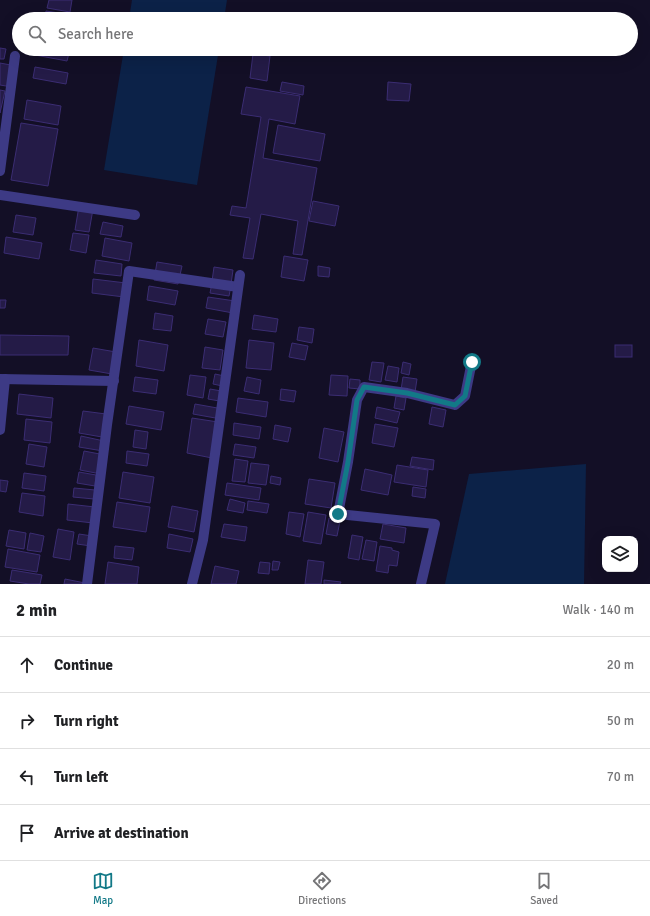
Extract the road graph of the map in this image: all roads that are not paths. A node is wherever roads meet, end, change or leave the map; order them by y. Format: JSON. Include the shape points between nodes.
{"nodes":[{"id":1,"x":15,"y":56,"type":"dead end"},
{"id":2,"x":0,"y":171,"type":"edge"},
{"id":3,"x":0,"y":195,"type":"edge"},
{"id":4,"x":135,"y":215,"type":"dead end"},
{"id":5,"x":240,"y":275,"type":"dead end"},
{"id":6,"x":238,"y":287,"type":"junction"},
{"id":7,"x":472,"y":362,"type":"dead end"},
{"id":8,"x":2,"y":379,"type":"edge"},
{"id":9,"x":114,"y":381,"type":"junction"},
{"id":10,"x":0,"y":430,"type":"edge"},
{"id":11,"x":87,"y":584,"type":"edge"},
{"id":12,"x":192,"y":584,"type":"edge"},
{"id":13,"x":421,"y":584,"type":"edge"}],
"edges":[{"from":1,"to":2,"type":"street"},
{"from":3,"to":4,"type":"street"},
{"from":5,"to":6,"type":"street"},
{"from":6,"to":9,"type":"street","via":[[129,271]]},
{"from":6,"to":12,"type":"street","via":[[203,540]]},
{"from":7,"to":13,"type":"street","via":[[465,396],[455,405],[407,393],[364,387],[357,400],[338,514],[435,524]]},
{"from":8,"to":9,"type":"street"},
{"from":8,"to":10,"type":"street"},
{"from":9,"to":11,"type":"street"}]}
